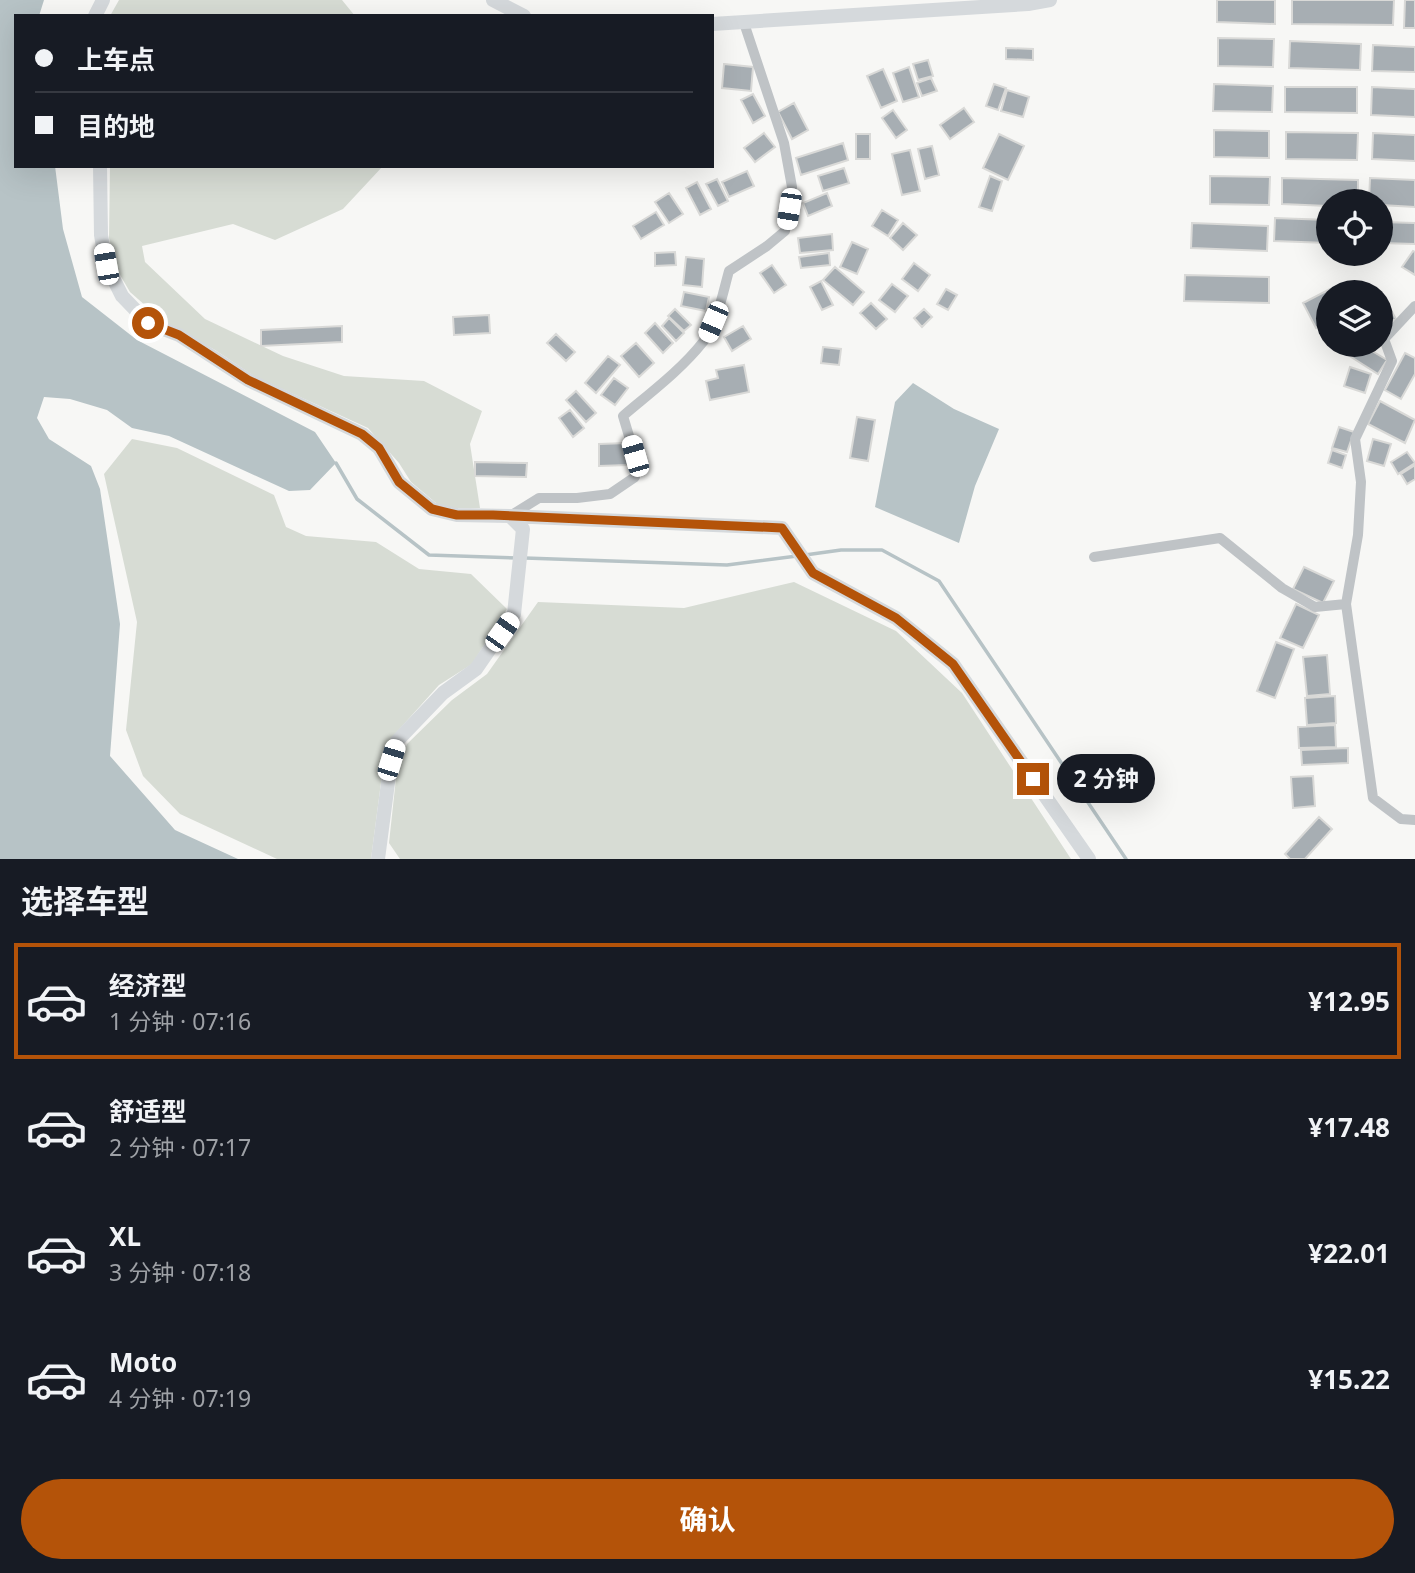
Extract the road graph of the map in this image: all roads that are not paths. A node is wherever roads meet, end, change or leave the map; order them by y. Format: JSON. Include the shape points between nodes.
{"nodes":[{"id":1,"x":493,"y":0,"type":"edge"},
{"id":2,"x":1049,"y":0,"type":"edge"},
{"id":3,"x":520,"y":14,"type":"edge"},
{"id":4,"x":744,"y":23,"type":"junction"},
{"id":5,"x":714,"y":24,"type":"edge"},
{"id":6,"x":100,"y":168,"type":"edge"},
{"id":7,"x":1415,"y":306,"type":"edge"},
{"id":8,"x":510,"y":516,"type":"junction"},
{"id":9,"x":1094,"y":557,"type":"dead end"},
{"id":10,"x":1346,"y":604,"type":"junction"},
{"id":11,"x":1415,"y":820,"type":"edge"},
{"id":12,"x":378,"y":859,"type":"edge"},
{"id":13,"x":1089,"y":859,"type":"edge"}],
"edges":[{"from":1,"to":3,"type":"street"},
{"from":2,"to":4,"type":"street"},
{"from":4,"to":5,"type":"street"},
{"from":4,"to":8,"type":"street","via":[[784,143],[792,187],[785,230],[729,271],[705,341],[623,416],[635,456],[635,477],[610,494],[539,498]]},
{"from":6,"to":8,"type":"street","via":[[106,264],[122,296],[148,323],[179,335],[248,380],[362,434],[379,448],[399,482],[432,509],[457,515]]},
{"from":7,"to":10,"type":"street","via":[[1384,338],[1392,361],[1355,439],[1361,482]]},
{"from":8,"to":12,"type":"street","via":[[523,528],[514,614],[476,669],[443,693],[397,741]]},
{"from":8,"to":13,"type":"street","via":[[782,528],[813,573],[896,618],[953,664]]},
{"from":9,"to":10,"type":"street","via":[[1220,538],[1282,588],[1315,607]]},
{"from":10,"to":11,"type":"street","via":[[1373,798],[1401,819]]}]}
